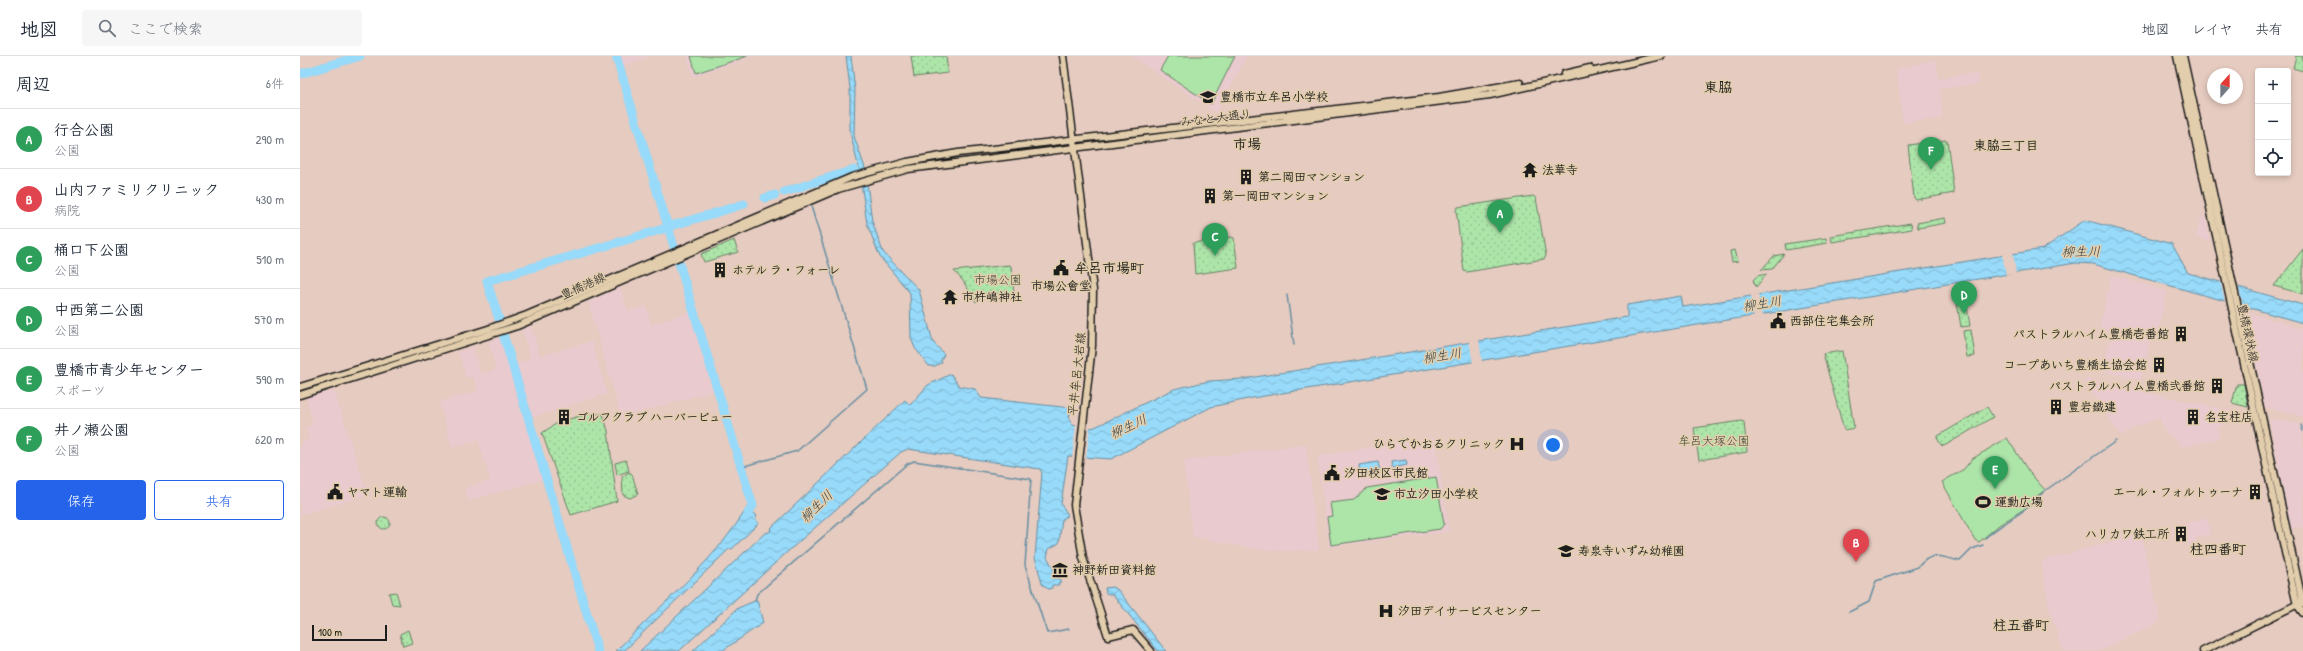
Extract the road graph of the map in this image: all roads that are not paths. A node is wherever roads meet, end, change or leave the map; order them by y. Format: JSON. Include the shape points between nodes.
{"nodes":[{"id":1,"x":1063,"y":56,"type":"edge"},
{"id":2,"x":1644,"y":56,"type":"edge"},
{"id":3,"x":1661,"y":56,"type":"edge"},
{"id":4,"x":2177,"y":56,"type":"edge"},
{"id":5,"x":2183,"y":56,"type":"edge"},
{"id":6,"x":1074,"y":140,"type":"junction"},
{"id":7,"x":1075,"y":147,"type":"junction"},
{"id":8,"x":864,"y":177,"type":"junction"},
{"id":9,"x":2214,"y":215,"type":"junction"},
{"id":10,"x":676,"y":255,"type":"junction"},
{"id":11,"x":300,"y":387,"type":"edge"},
{"id":12,"x":300,"y":395,"type":"edge"},
{"id":13,"x":2301,"y":603,"type":"edge"},
{"id":14,"x":2303,"y":612,"type":"edge"},
{"id":15,"x":1151,"y":651,"type":"edge"},
{"id":16,"x":2203,"y":651,"type":"edge"}],
"edges":[{"from":1,"to":6,"type":"main road","name":"平井牟呂大岩線"},
{"from":2,"to":6,"type":"main road","name":"みなと大通り","via":[[1483,91]]},
{"from":3,"to":7,"type":"main road","name":"みなと大通り","via":[[1490,95]]},
{"from":4,"to":9,"type":"main road","name":"豊橋環状線"},
{"from":5,"to":9,"type":"main road","name":"豊橋環状線"},
{"from":6,"to":7,"type":"main road","name":"平井牟呂大岩線"},
{"from":6,"to":8,"type":"main road","name":"みなと大通り","via":[[913,160]]},
{"from":7,"to":8,"type":"main road","name":"みなと大通り","via":[[923,166]]},
{"from":7,"to":15,"type":"main road","name":"平井牟呂大岩線","via":[[1093,290],[1092,346],[1074,505],[1078,532],[1085,564],[1108,636],[1133,630]]},
{"from":8,"to":10,"type":"main road","name":"豊橋港線"},
{"from":9,"to":13,"type":"main road","name":"豊橋環状線"},
{"from":10,"to":11,"type":"main road","name":"豊橋港線","via":[[495,327]]},
{"from":10,"to":12,"type":"main road","name":"豊橋港線","via":[[517,326]]},
{"from":13,"to":14,"type":"main road","name":"豊橋環状線"},
{"from":13,"to":16,"type":"main road"}]}
